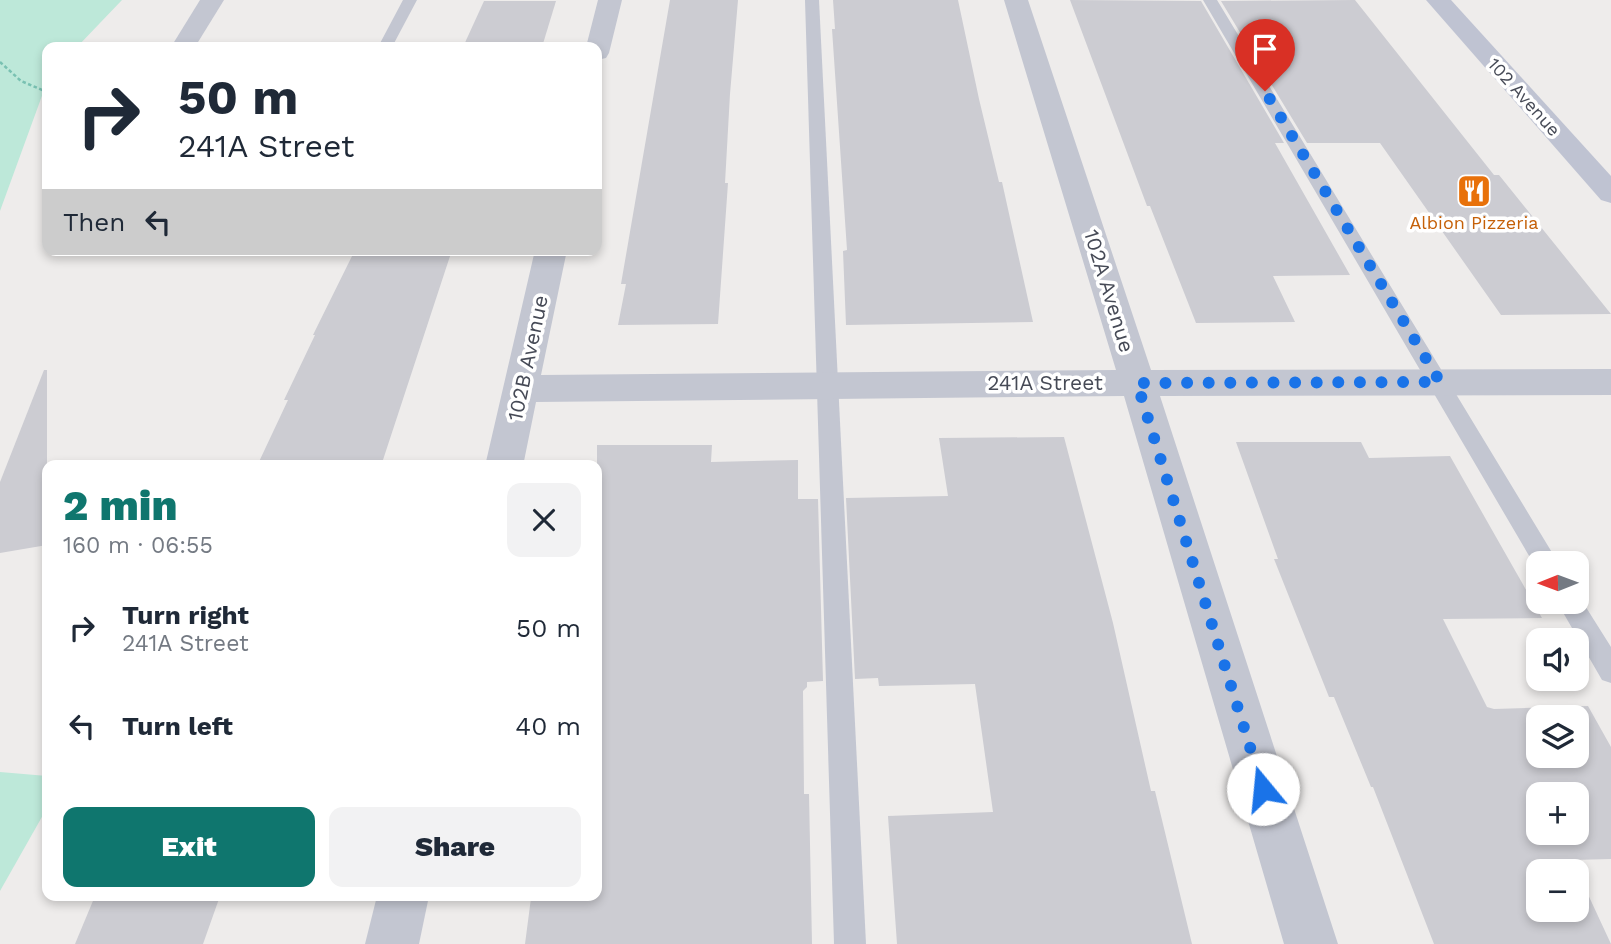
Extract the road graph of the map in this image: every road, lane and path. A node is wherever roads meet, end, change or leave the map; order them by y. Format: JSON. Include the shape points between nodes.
{"nodes":[{"id":1,"x":212,"y":0,"type":"edge"},
{"id":2,"x":410,"y":0,"type":"edge"},
{"id":3,"x":610,"y":0,"type":"edge"},
{"id":4,"x":812,"y":0,"type":"edge"},
{"id":5,"x":1016,"y":0,"type":"edge"},
{"id":6,"x":1210,"y":0,"type":"edge"},
{"id":7,"x":1438,"y":0,"type":"edge"},
{"id":8,"x":186,"y":42,"type":"edge"},
{"id":9,"x":388,"y":42,"type":"edge"},
{"id":10,"x":600,"y":42,"type":"edge"},
{"id":11,"x":0,"y":62,"type":"edge"},
{"id":12,"x":42,"y":90,"type":"edge"},
{"id":13,"x":1611,"y":194,"type":"edge"},
{"id":14,"x":550,"y":256,"type":"edge"},
{"id":15,"x":1440,"y":382,"type":"junction"},
{"id":16,"x":1611,"y":382,"type":"edge"},
{"id":17,"x":1137,"y":383,"type":"junction"},
{"id":18,"x":827,"y":385,"type":"junction"},
{"id":19,"x":522,"y":388,"type":"junction"},
{"id":20,"x":505,"y":460,"type":"edge"},
{"id":21,"x":1539,"y":551,"type":"edge"},
{"id":22,"x":1577,"y":614,"type":"edge"},
{"id":23,"x":1611,"y":671,"type":"edge"},
{"id":24,"x":402,"y":901,"type":"edge"},
{"id":25,"x":391,"y":944,"type":"edge"},
{"id":26,"x":850,"y":944,"type":"edge"},
{"id":27,"x":1311,"y":944,"type":"edge"}],
"edges":[{"from":1,"to":8,"type":"street"},
{"from":2,"to":9,"type":"lane"},
{"from":3,"to":10,"type":"street"},
{"from":4,"to":18,"type":"lane"},
{"from":5,"to":17,"type":"street","name":"102A Avenue"},
{"from":6,"to":15,"type":"lane"},
{"from":7,"to":13,"type":"main road","name":"102 Avenue"},
{"from":11,"to":12,"type":"path","via":[[21,81]]},
{"from":14,"to":19,"type":"street","name":"102B Avenue"},
{"from":15,"to":16,"type":"street","name":"241A Street"},
{"from":15,"to":17,"type":"street","name":"241A Street"},
{"from":15,"to":21,"type":"lane"},
{"from":17,"to":18,"type":"street","name":"241A Street"},
{"from":17,"to":27,"type":"street","name":"102A Avenue"},
{"from":18,"to":19,"type":"street","name":"241A Street"},
{"from":18,"to":26,"type":"lane"},
{"from":19,"to":20,"type":"street","name":"102B Avenue"},
{"from":22,"to":23,"type":"lane"},
{"from":24,"to":25,"type":"street"}]}
